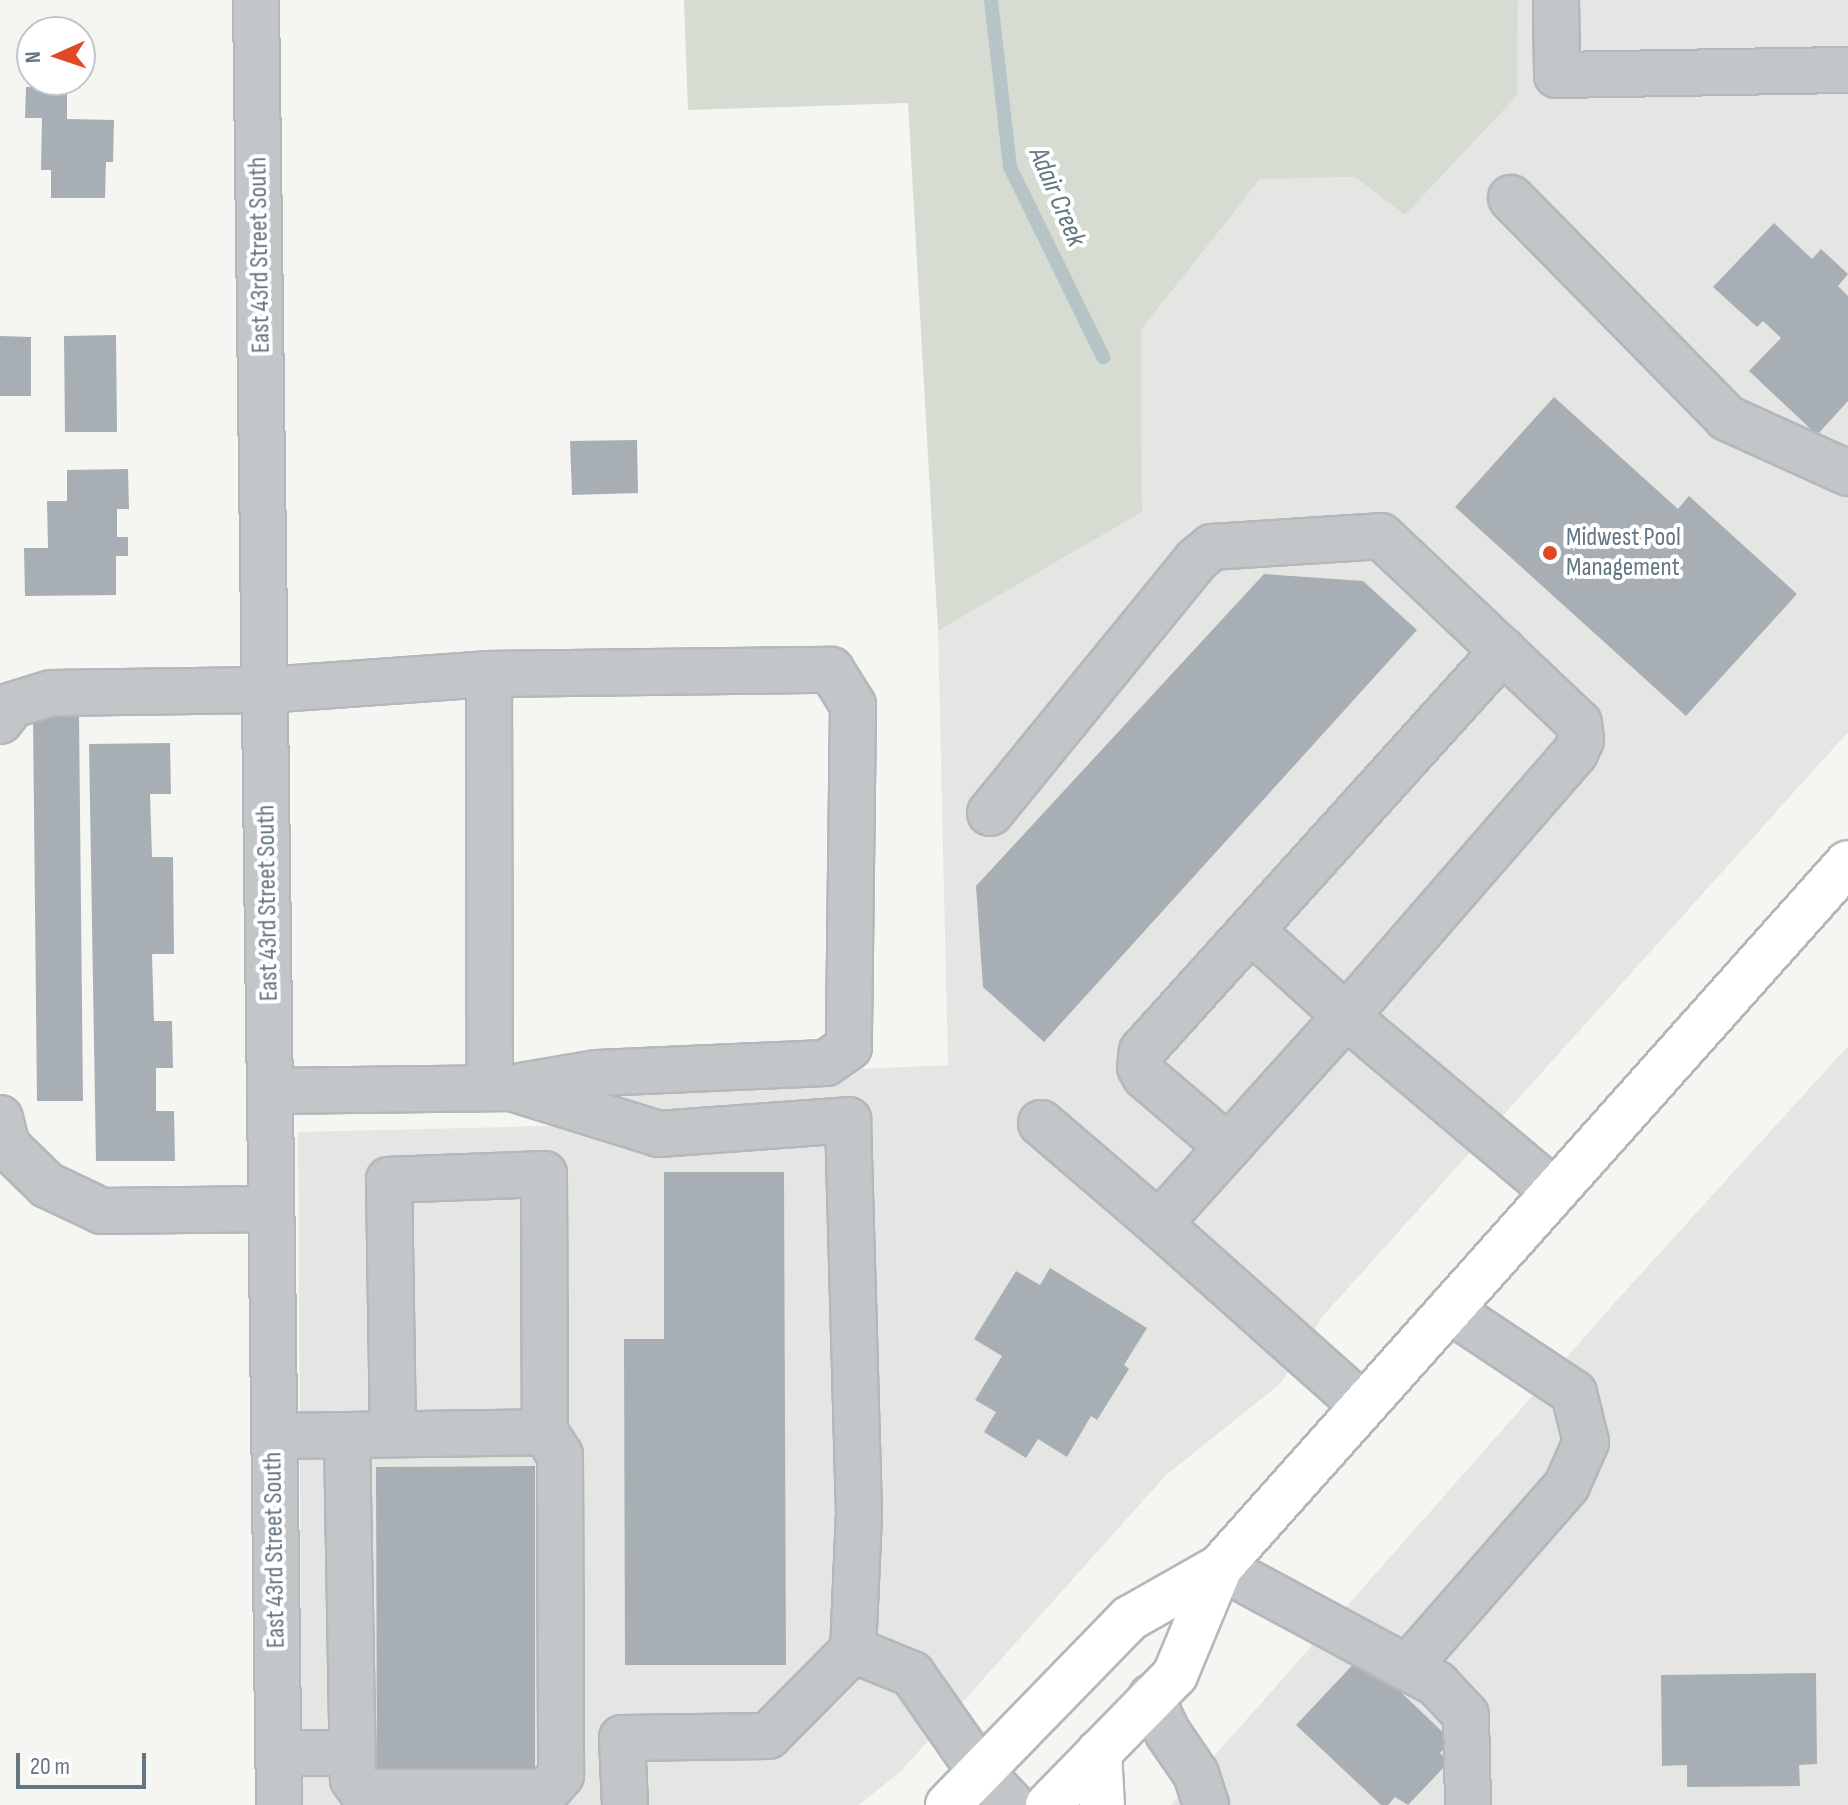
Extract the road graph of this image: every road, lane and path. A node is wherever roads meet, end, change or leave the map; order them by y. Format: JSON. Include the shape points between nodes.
{"nodes":[{"id":1,"x":256,"y":0,"type":"edge"},
{"id":2,"x":1556,"y":0,"type":"edge"},
{"id":3,"x":1848,"y":70,"type":"edge"},
{"id":4,"x":1511,"y":198,"type":"dead end"},
{"id":5,"x":1848,"y":473,"type":"edge"},
{"id":6,"x":1503,"y":651,"type":"junction"},
{"id":7,"x":489,"y":674,"type":"junction"},
{"id":8,"x":265,"y":690,"type":"junction"},
{"id":9,"x":0,"y":721,"type":"edge"},
{"id":10,"x":990,"y":813,"type":"dead end"},
{"id":11,"x":1848,"y":863,"type":"edge"},
{"id":12,"x":1251,"y":930,"type":"junction"},
{"id":13,"x":1346,"y":1016,"type":"junction"},
{"id":14,"x":500,"y":1088,"type":"junction"},
{"id":15,"x":270,"y":1091,"type":"junction"},
{"id":16,"x":0,"y":1118,"type":"edge"},
{"id":17,"x":1041,"y":1123,"type":"dead end"},
{"id":18,"x":1228,"y":1147,"type":"junction"},
{"id":19,"x":1555,"y":1192,"type":"junction"},
{"id":20,"x":271,"y":1209,"type":"junction"},
{"id":21,"x":1159,"y":1224,"type":"junction"},
{"id":22,"x":1449,"y":1310,"type":"junction"},
{"id":23,"x":1363,"y":1406,"type":"junction"},
{"id":24,"x":545,"y":1432,"type":"junction"},
{"id":25,"x":393,"y":1434,"type":"junction"},
{"id":26,"x":347,"y":1435,"type":"junction"},
{"id":27,"x":274,"y":1436,"type":"junction"},
{"id":28,"x":1220,"y":1567,"type":"junction"},
{"id":29,"x":853,"y":1650,"type":"junction"},
{"id":30,"x":1407,"y":1668,"type":"junction"},
{"id":31,"x":1151,"y":1697,"type":"junction"},
{"id":32,"x":1099,"y":1752,"type":"junction"},
{"id":33,"x":278,"y":1753,"type":"junction"},
{"id":34,"x":353,"y":1753,"type":"junction"},
{"id":35,"x":980,"y":1771,"type":"junction"},
{"id":36,"x":279,"y":1805,"type":"edge"},
{"id":37,"x":625,"y":1805,"type":"edge"},
{"id":38,"x":948,"y":1805,"type":"edge"},
{"id":39,"x":1012,"y":1805,"type":"edge"},
{"id":40,"x":1048,"y":1805,"type":"edge"},
{"id":41,"x":1102,"y":1805,"type":"edge"},
{"id":42,"x":1206,"y":1805,"type":"edge"},
{"id":43,"x":1468,"y":1805,"type":"edge"}],
"edges":[{"from":1,"to":8,"type":"street","name":"East 43rd Street South"},
{"from":2,"to":3,"type":"street","via":[[1557,75]]},
{"from":4,"to":5,"type":"street","via":[[1727,418]]},
{"from":6,"to":10,"type":"street","via":[[1381,536],[1212,547]]},
{"from":6,"to":12,"type":"street"},
{"from":6,"to":13,"type":"street","via":[[1579,723],[1581,740]]},
{"from":7,"to":8,"type":"street"},
{"from":7,"to":14,"type":"street"},
{"from":7,"to":14,"type":"street","via":[[831,670],[853,705],[849,1047],[826,1063],[597,1073]]},
{"from":8,"to":9,"type":"street","via":[[51,693],[12,705]]},
{"from":8,"to":15,"type":"street","name":"East 43rd Street South"},
{"from":11,"to":19,"type":"main road"},
{"from":12,"to":13,"type":"street"},
{"from":12,"to":18,"type":"street","via":[[1140,1059],[1145,1076]]},
{"from":13,"to":18,"type":"street"},
{"from":13,"to":19,"type":"street"},
{"from":14,"to":15,"type":"street"},
{"from":14,"to":29,"type":"street","via":[[659,1134],[848,1120],[859,1514]]},
{"from":15,"to":20,"type":"street","name":"East 43rd Street South"},
{"from":16,"to":20,"type":"street","via":[[7,1146],[47,1185],[102,1211]]},
{"from":17,"to":21,"type":"street"},
{"from":18,"to":21,"type":"street"},
{"from":19,"to":22,"type":"main road"},
{"from":20,"to":27,"type":"street","name":"East 43rd Street South"},
{"from":21,"to":23,"type":"street"},
{"from":22,"to":23,"type":"main road"},
{"from":22,"to":30,"type":"street","via":[[1574,1393],[1586,1442],[1567,1485]]},
{"from":23,"to":28,"type":"main road"},
{"from":24,"to":25,"type":"street"},
{"from":24,"to":25,"type":"street","via":[[544,1174],[389,1180]]},
{"from":24,"to":34,"type":"street","via":[[560,1455],[561,1775],[546,1792],[362,1792],[353,1779]]},
{"from":25,"to":26,"type":"street"},
{"from":26,"to":27,"type":"street"},
{"from":26,"to":34,"type":"street"},
{"from":27,"to":33,"type":"street","name":"East 43rd Street South"},
{"from":28,"to":30,"type":"street"},
{"from":28,"to":31,"type":"main road","via":[[1175,1675]]},
{"from":28,"to":35,"type":"main road","via":[[1130,1618]]},
{"from":29,"to":35,"type":"street","via":[[912,1674]]},
{"from":29,"to":37,"type":"street","via":[[768,1736],[622,1738]]},
{"from":30,"to":43,"type":"street","via":[[1437,1684],[1466,1715]]},
{"from":31,"to":32,"type":"main road"},
{"from":31,"to":42,"type":"street","via":[[1196,1774]]},
{"from":32,"to":40,"type":"main road"},
{"from":32,"to":41,"type":"main road"},
{"from":33,"to":34,"type":"street"},
{"from":33,"to":36,"type":"street","name":"East 43rd Street South"},
{"from":35,"to":38,"type":"main road"},
{"from":35,"to":39,"type":"street"}]}
